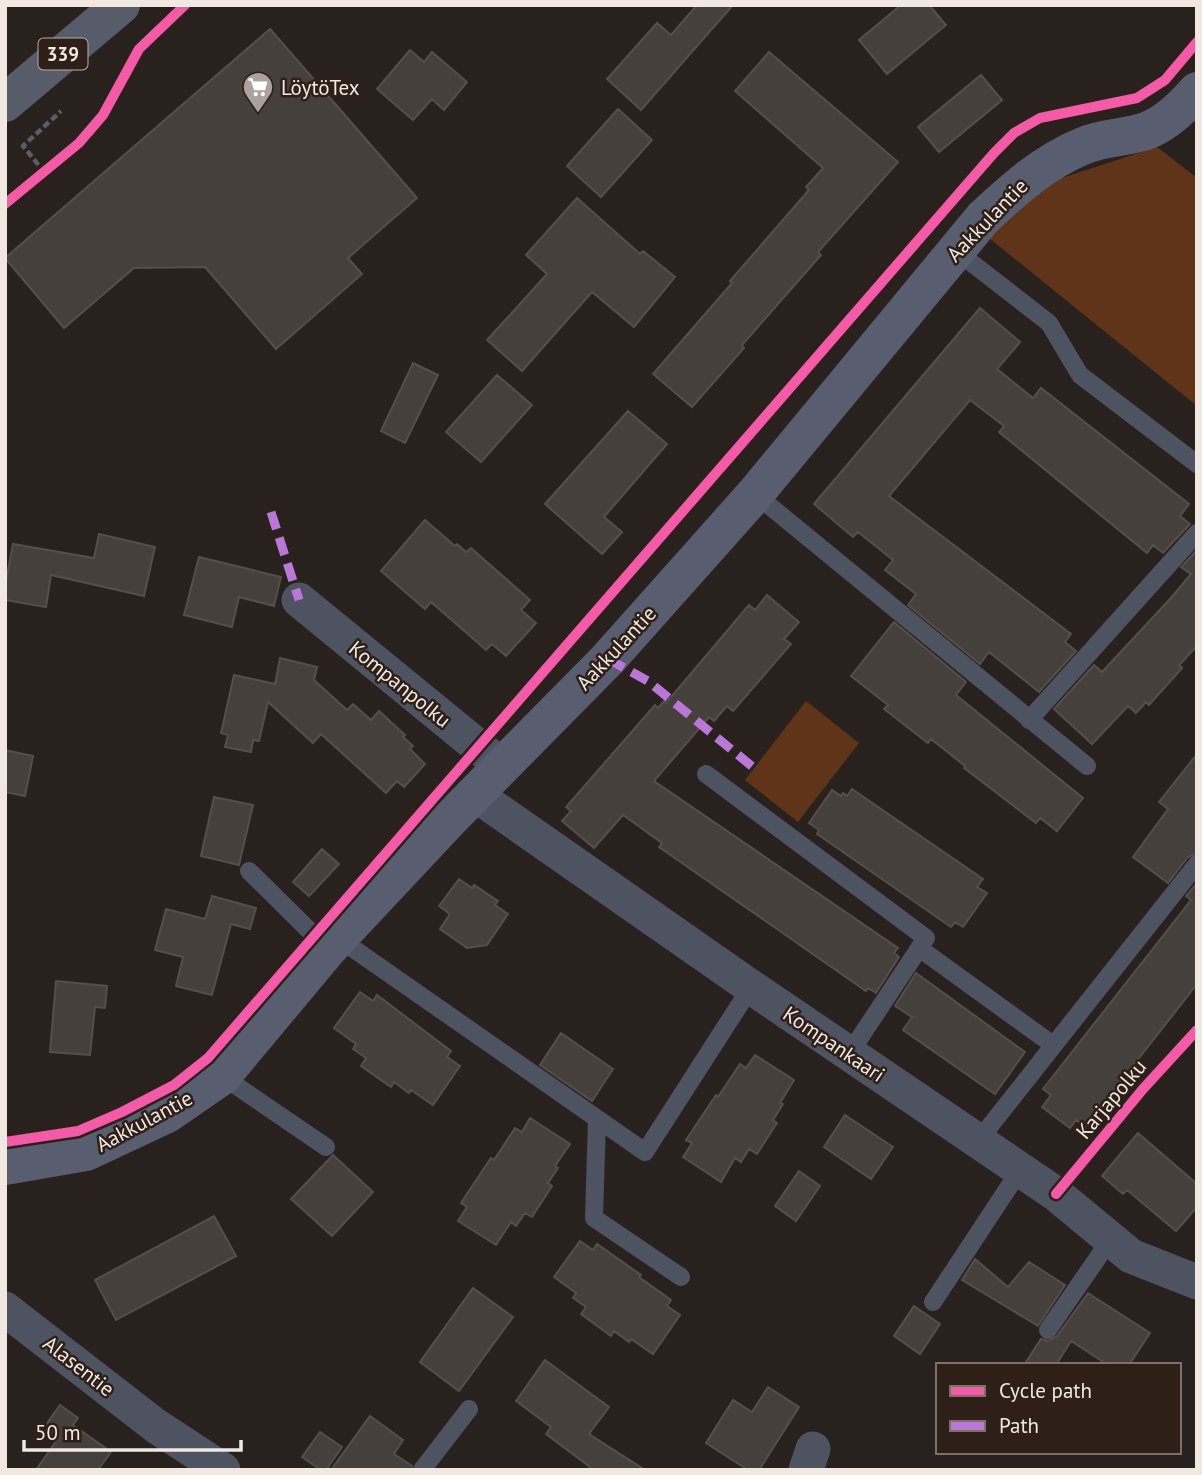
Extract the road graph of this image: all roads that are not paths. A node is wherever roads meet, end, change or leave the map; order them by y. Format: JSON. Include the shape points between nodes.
{"nodes":[{"id":1,"x":121,"y":5,"type":"edge"},
{"id":2,"x":1197,"y":91,"type":"edge"},
{"id":3,"x":5,"y":103,"type":"edge"},
{"id":4,"x":955,"y":250,"type":"junction"},
{"id":5,"x":1197,"y":464,"type":"edge"},
{"id":6,"x":755,"y":494,"type":"junction"},
{"id":7,"x":1197,"y":533,"type":"edge"},
{"id":8,"x":299,"y":600,"type":"dead end"},
{"id":9,"x":1029,"y":720,"type":"junction"},
{"id":10,"x":1087,"y":766,"type":"dead end"},
{"id":11,"x":503,"y":767,"type":"junction"},
{"id":12,"x":706,"y":774,"type":"dead end"},
{"id":13,"x":476,"y":795,"type":"junction"},
{"id":14,"x":1197,"y":864,"type":"edge"},
{"id":15,"x":250,"y":871,"type":"dead end"},
{"id":16,"x":333,"y":944,"type":"junction"},
{"id":17,"x":919,"y":948,"type":"junction"},
{"id":18,"x":751,"y":987,"type":"junction"},
{"id":19,"x":1053,"y":1045,"type":"junction"},
{"id":20,"x":849,"y":1054,"type":"junction"},
{"id":21,"x":222,"y":1076,"type":"junction"},
{"id":22,"x":597,"y":1119,"type":"junction"},
{"id":23,"x":978,"y":1141,"type":"junction"},
{"id":24,"x":326,"y":1147,"type":"dead end"},
{"id":25,"x":5,"y":1166,"type":"edge"},
{"id":26,"x":1020,"y":1170,"type":"junction"},
{"id":27,"x":1110,"y":1240,"type":"junction"},
{"id":28,"x":681,"y":1277,"type":"dead end"},
{"id":29,"x":1197,"y":1282,"type":"edge"},
{"id":30,"x":933,"y":1302,"type":"dead end"},
{"id":31,"x":5,"y":1309,"type":"edge"},
{"id":32,"x":1048,"y":1330,"type":"dead end"},
{"id":33,"x":469,"y":1409,"type":"dead end"},
{"id":34,"x":223,"y":1470,"type":"edge"},
{"id":35,"x":422,"y":1470,"type":"edge"}],
"edges":[{"from":1,"to":3,"type":"main road","number":"339"},
{"from":2,"to":4,"type":"street","name":"Aakkulantie","via":[[1184,106],[1148,130],[1086,144],[1052,161],[1023,181]]},
{"from":4,"to":5,"type":"lane","via":[[1049,323],[1080,374]]},
{"from":4,"to":6,"type":"street","name":"Aakkulantie"},
{"from":6,"to":9,"type":"lane"},
{"from":6,"to":11,"type":"street","name":"Aakkulantie","via":[[608,659]]},
{"from":7,"to":9,"type":"lane"},
{"from":8,"to":11,"type":"street","name":"Kompanpolku"},
{"from":9,"to":10,"type":"lane"},
{"from":11,"to":13,"type":"street","name":"Aakkulantie"},
{"from":12,"to":17,"type":"lane","via":[[926,938]]},
{"from":13,"to":16,"type":"street","name":"Aakkulantie"},
{"from":13,"to":18,"type":"street","name":"Kompankaari"},
{"from":14,"to":19,"type":"lane"},
{"from":15,"to":16,"type":"lane"},
{"from":16,"to":21,"type":"street","name":"Aakkulantie"},
{"from":16,"to":22,"type":"lane"},
{"from":17,"to":19,"type":"lane"},
{"from":17,"to":20,"type":"lane"},
{"from":18,"to":20,"type":"street","name":"Kompankaari"},
{"from":18,"to":22,"type":"lane","via":[[645,1152]]},
{"from":19,"to":23,"type":"lane"},
{"from":20,"to":23,"type":"street","name":"Kompankaari"},
{"from":21,"to":24,"type":"lane"},
{"from":21,"to":25,"type":"street","name":"Aakkulantie","via":[[167,1114],[86,1152]]},
{"from":22,"to":28,"type":"lane","via":[[594,1218]]},
{"from":23,"to":26,"type":"street","name":"Kompankaari"},
{"from":26,"to":27,"type":"street","name":"Kompankaari"},
{"from":26,"to":30,"type":"lane"},
{"from":27,"to":29,"type":"street","name":"Kompankaari","via":[[1131,1256]]},
{"from":27,"to":32,"type":"lane"},
{"from":31,"to":34,"type":"street","name":"Alasentie","via":[[156,1426]]},
{"from":33,"to":35,"type":"lane"}]}
